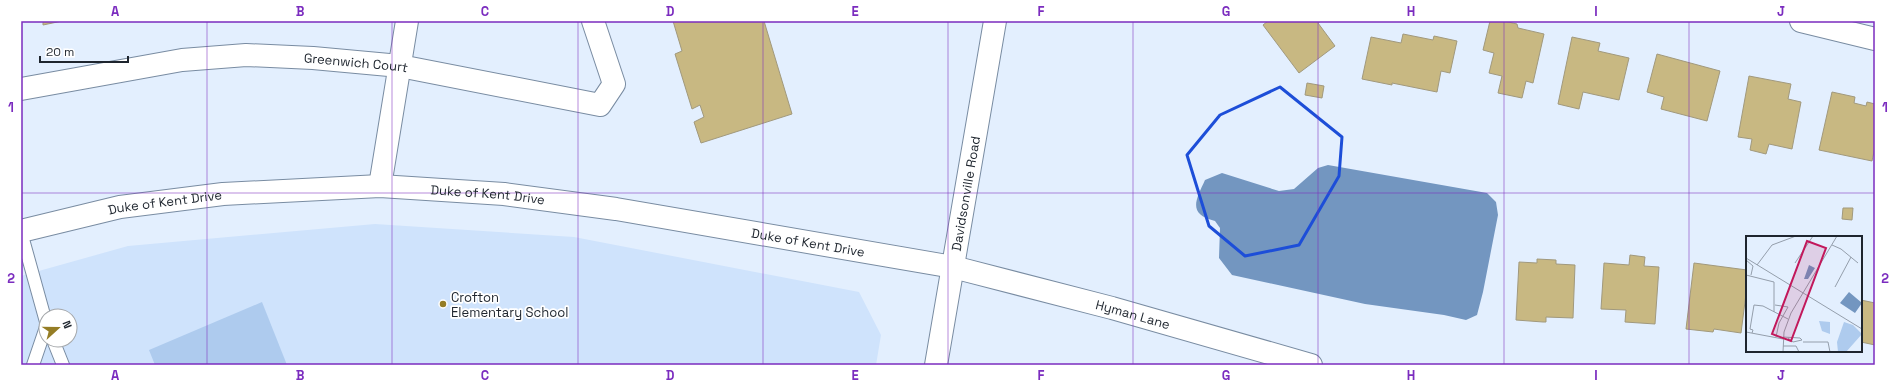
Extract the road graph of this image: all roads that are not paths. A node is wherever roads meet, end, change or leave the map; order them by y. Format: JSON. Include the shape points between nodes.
{"nodes":[{"id":1,"x":407,"y":21,"type":"edge"},
{"id":2,"x":593,"y":21,"type":"edge"},
{"id":3,"x":994,"y":21,"type":"edge"},
{"id":4,"x":1801,"y":21,"type":"edge"},
{"id":5,"x":1875,"y":38,"type":"edge"},
{"id":6,"x":400,"y":66,"type":"junction"},
{"id":7,"x":21,"y":89,"type":"edge"},
{"id":8,"x":380,"y":186,"type":"junction"},
{"id":9,"x":21,"y":232,"type":"edge"},
{"id":10,"x":953,"y":267,"type":"junction"},
{"id":11,"x":42,"y":308,"type":"edge"},
{"id":12,"x":39,"y":348,"type":"edge"},
{"id":13,"x":56,"y":348,"type":"edge"},
{"id":14,"x":33,"y":365,"type":"edge"},
{"id":15,"x":63,"y":365,"type":"edge"},
{"id":16,"x":936,"y":365,"type":"edge"},
{"id":17,"x":1311,"y":365,"type":"edge"}],
"edges":[{"from":1,"to":6,"type":"street"},
{"from":2,"to":6,"type":"street","name":"Greenwich Court","via":[[614,84],[600,104]]},
{"from":3,"to":10,"type":"street","name":"Davidsonville Road"},
{"from":4,"to":5,"type":"street"},
{"from":6,"to":7,"type":"street","name":"Greenwich Court","via":[[246,55],[182,60]]},
{"from":6,"to":8,"type":"street"},
{"from":8,"to":9,"type":"street","name":"Duke of Kent Drive","via":[[223,194],[120,207]]},
{"from":8,"to":10,"type":"street","name":"Duke of Kent Drive","via":[[504,194],[609,208]]},
{"from":9,"to":11,"type":"lane"},
{"from":10,"to":16,"type":"street","name":"Davidsonville Road"},
{"from":10,"to":17,"type":"street","name":"Hyman Lane","via":[[1112,308]]},
{"from":12,"to":14,"type":"lane"},
{"from":13,"to":15,"type":"lane"}]}
